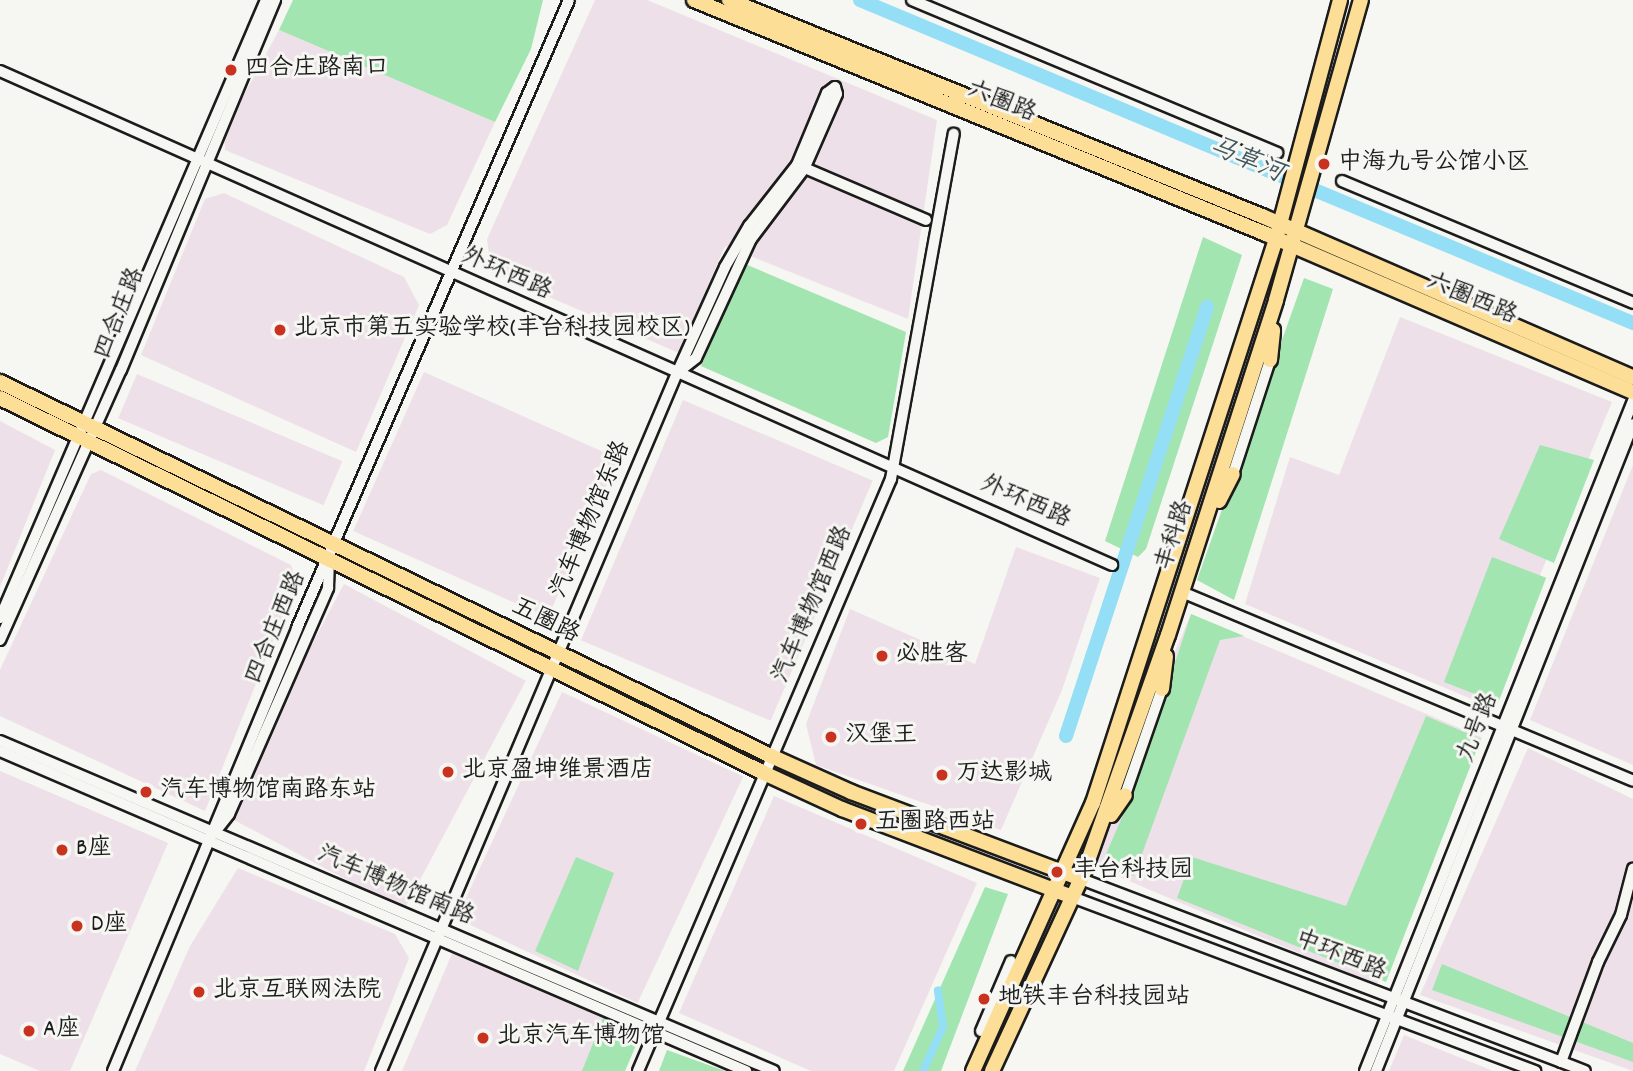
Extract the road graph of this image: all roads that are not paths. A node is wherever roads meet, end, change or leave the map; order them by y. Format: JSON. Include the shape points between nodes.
{"nodes":[{"id":1,"x":266,"y":0,"type":"edge"},
{"id":2,"x":275,"y":0,"type":"edge"},
{"id":3,"x":569,"y":0,"type":"edge"},
{"id":4,"x":694,"y":0,"type":"edge"},
{"id":5,"x":729,"y":0,"type":"edge"},
{"id":6,"x":912,"y":0,"type":"edge"},
{"id":7,"x":1340,"y":0,"type":"edge"},
{"id":8,"x":1360,"y":0,"type":"edge"},
{"id":9,"x":0,"y":71,"type":"edge"},
{"id":10,"x":954,"y":134,"type":"dead end"},
{"id":11,"x":1278,"y":153,"type":"dead end"},
{"id":12,"x":203,"y":161,"type":"junction"},
{"id":13,"x":800,"y":167,"type":"junction"},
{"id":14,"x":1342,"y":181,"type":"dead end"},
{"id":15,"x":926,"y":220,"type":"dead end"},
{"id":16,"x":1280,"y":223,"type":"junction"},
{"id":17,"x":1276,"y":239,"type":"junction"},
{"id":18,"x":1294,"y":239,"type":"junction"},
{"id":19,"x":451,"y":274,"type":"junction"},
{"id":20,"x":1276,"y":300,"type":"junction"},
{"id":21,"x":1633,"y":303,"type":"edge"},
{"id":22,"x":1270,"y":360,"type":"joint"},
{"id":23,"x":677,"y":373,"type":"junction"},
{"id":24,"x":1633,"y":377,"type":"edge"},
{"id":25,"x":0,"y":382,"type":"edge"},
{"id":26,"x":1633,"y":392,"type":"edge"},
{"id":27,"x":0,"y":398,"type":"edge"},
{"id":28,"x":1633,"y":401,"type":"edge"},
{"id":29,"x":1633,"y":424,"type":"edge"},
{"id":30,"x":87,"y":433,"type":"junction"},
{"id":31,"x":893,"y":466,"type":"junction"},
{"id":32,"x":1233,"y":474,"type":"joint"},
{"id":33,"x":1203,"y":529,"type":"junction"},
{"id":34,"x":336,"y":544,"type":"junction"},
{"id":35,"x":330,"y":561,"type":"junction"},
{"id":36,"x":1112,"y":565,"type":"dead end"},
{"id":37,"x":1182,"y":592,"type":"junction"},
{"id":38,"x":0,"y":618,"type":"edge"},
{"id":39,"x":1168,"y":635,"type":"junction"},
{"id":40,"x":0,"y":640,"type":"edge"},
{"id":41,"x":558,"y":654,"type":"junction"},
{"id":42,"x":551,"y":668,"type":"junction"},
{"id":43,"x":1162,"y":689,"type":"joint"},
{"id":44,"x":1508,"y":727,"type":"junction"},
{"id":45,"x":0,"y":741,"type":"edge"},
{"id":46,"x":0,"y":751,"type":"edge"},
{"id":47,"x":771,"y":757,"type":"junction"},
{"id":48,"x":764,"y":773,"type":"junction"},
{"id":49,"x":1633,"y":781,"type":"edge"},
{"id":50,"x":1125,"y":795,"type":"joint"},
{"id":51,"x":216,"y":830,"type":"junction"},
{"id":52,"x":1100,"y":830,"type":"junction"},
{"id":53,"x":211,"y":842,"type":"junction"},
{"id":54,"x":1633,"y":869,"type":"edge"},
{"id":55,"x":1062,"y":872,"type":"junction"},
{"id":56,"x":1081,"y":879,"type":"junction"},
{"id":57,"x":1054,"y":889,"type":"junction"},
{"id":58,"x":1072,"y":897,"type":"junction"},
{"id":59,"x":1038,"y":927,"type":"junction"},
{"id":60,"x":438,"y":934,"type":"junction"},
{"id":61,"x":1011,"y":961,"type":"joint"},
{"id":62,"x":1399,"y":1003,"type":"junction"},
{"id":63,"x":1392,"y":1019,"type":"junction"},
{"id":64,"x":657,"y":1027,"type":"junction"},
{"id":65,"x":981,"y":1031,"type":"joint"},
{"id":66,"x":1561,"y":1062,"type":"junction"},
{"id":67,"x":113,"y":1071,"type":"edge"},
{"id":68,"x":381,"y":1071,"type":"edge"},
{"id":69,"x":638,"y":1071,"type":"edge"},
{"id":70,"x":746,"y":1071,"type":"edge"},
{"id":71,"x":774,"y":1071,"type":"edge"},
{"id":72,"x":973,"y":1071,"type":"edge"},
{"id":73,"x":992,"y":1071,"type":"edge"},
{"id":74,"x":1365,"y":1071,"type":"edge"},
{"id":75,"x":1376,"y":1071,"type":"edge"},
{"id":76,"x":1535,"y":1071,"type":"edge"},
{"id":77,"x":1585,"y":1071,"type":"edge"}],
"edges":[{"from":1,"to":12,"type":"street","name":"四合庄路"},
{"from":2,"to":12,"type":"street","name":"四合庄路"},
{"from":3,"to":19,"type":"street","name":"四合庄西路"},
{"from":4,"to":17,"type":"main road","name":"六圈路"},
{"from":5,"to":16,"type":"main road","name":"六圈路"},
{"from":6,"to":11,"type":"street"},
{"from":7,"to":16,"type":"main road","name":"丰科路"},
{"from":8,"to":18,"type":"main road","name":"丰科路"},
{"from":9,"to":12,"type":"street","name":"外环西路"},
{"from":10,"to":31,"type":"street","name":"汽车博物馆西路"},
{"from":12,"to":19,"type":"street","name":"外环西路"},
{"from":12,"to":30,"type":"street","name":"四合庄路"},
{"from":13,"to":13,"type":"street","via":[[837,94],[835,87],[827,93]]},
{"from":13,"to":15,"type":"street"},
{"from":13,"to":23,"type":"street","via":[[751,239],[696,358]]},
{"from":14,"to":21,"type":"street"},
{"from":16,"to":17,"type":"main road","name":"丰科路"},
{"from":16,"to":18,"type":"main road","name":"六圈路"},
{"from":17,"to":18,"type":"main road","name":"六圈路"},
{"from":17,"to":55,"type":"main road","name":"丰科路","via":[[1101,778]]},
{"from":18,"to":20,"type":"main road","name":"丰科路"},
{"from":18,"to":24,"type":"main road","name":"六圈西路"},
{"from":18,"to":26,"type":"main road","name":"六圈西路"},
{"from":19,"to":23,"type":"street","name":"外环西路"},
{"from":19,"to":34,"type":"street","name":"四合庄西路"},
{"from":20,"to":22,"type":"main road"},
{"from":20,"to":33,"type":"main road","name":"丰科路"},
{"from":22,"to":32,"type":"street"},
{"from":23,"to":31,"type":"street","name":"外环西路"},
{"from":23,"to":41,"type":"street","name":"汽车博物馆东路"},
{"from":25,"to":30,"type":"main road","name":"五圈路"},
{"from":27,"to":30,"type":"main road","name":"五圈路"},
{"from":28,"to":44,"type":"street","name":"九号路"},
{"from":29,"to":44,"type":"street","name":"九号路"},
{"from":30,"to":34,"type":"main road","name":"五圈路"},
{"from":30,"to":35,"type":"main road","name":"五圈路"},
{"from":30,"to":38,"type":"street","name":"四合庄路"},
{"from":30,"to":40,"type":"street","name":"四合庄路"},
{"from":31,"to":36,"type":"street","name":"外环西路"},
{"from":31,"to":47,"type":"street","name":"汽车博物馆西路"},
{"from":32,"to":33,"type":"main road"},
{"from":33,"to":37,"type":"main road","name":"丰科路"},
{"from":34,"to":35,"type":"street","name":"四合庄西路"},
{"from":34,"to":41,"type":"main road","name":"五圈路"},
{"from":35,"to":42,"type":"main road","name":"五圈路"},
{"from":35,"to":51,"type":"street","name":"四合庄西路","via":[[297,628]]},
{"from":37,"to":39,"type":"main road","name":"丰科路"},
{"from":37,"to":44,"type":"street"},
{"from":39,"to":43,"type":"main road"},
{"from":39,"to":52,"type":"main road","name":"丰科路"},
{"from":41,"to":42,"type":"street","name":"汽车博物馆东路"},
{"from":41,"to":47,"type":"main road","name":"五圈路"},
{"from":42,"to":48,"type":"main road","name":"五圈路"},
{"from":42,"to":60,"type":"street","name":"汽车博物馆东路"},
{"from":43,"to":50,"type":"street"},
{"from":44,"to":49,"type":"street"},
{"from":44,"to":62,"type":"street","name":"九号路"},
{"from":45,"to":51,"type":"street","name":"汽车博物馆南路"},
{"from":46,"to":53,"type":"street","name":"汽车博物馆南路"},
{"from":47,"to":48,"type":"street","name":"汽车博物馆西路"},
{"from":47,"to":55,"type":"main road","name":"五圈路","via":[[850,792]]},
{"from":48,"to":57,"type":"main road","name":"五圈路","via":[[842,808]]},
{"from":48,"to":64,"type":"street","name":"汽车博物馆西路"},
{"from":50,"to":52,"type":"main road"},
{"from":51,"to":53,"type":"street","name":"四合庄西路"},
{"from":51,"to":60,"type":"street","name":"汽车博物馆南路"},
{"from":52,"to":56,"type":"main road","name":"丰科路"},
{"from":53,"to":60,"type":"street","name":"汽车博物馆南路"},
{"from":53,"to":67,"type":"street","name":"四合庄西路"},
{"from":54,"to":66,"type":"street","via":[[1621,915],[1598,962]]},
{"from":55,"to":56,"type":"main road","name":"五圈路"},
{"from":55,"to":57,"type":"main road","name":"丰科路"},
{"from":56,"to":58,"type":"main road","name":"丰科路"},
{"from":56,"to":62,"type":"street","name":"中环西路"},
{"from":57,"to":58,"type":"main road","name":"五圈路"},
{"from":57,"to":59,"type":"main road","name":"丰科路"},
{"from":58,"to":63,"type":"street","name":"中环西路"},
{"from":58,"to":73,"type":"main road","name":"丰科路"},
{"from":59,"to":61,"type":"main road"},
{"from":59,"to":72,"type":"main road","name":"丰科路"},
{"from":60,"to":64,"type":"street","name":"汽车博物馆南路"},
{"from":60,"to":68,"type":"street","name":"汽车博物馆东路"},
{"from":61,"to":65,"type":"street"},
{"from":62,"to":63,"type":"street","name":"九号路"},
{"from":62,"to":66,"type":"street","name":"中环西路"},
{"from":63,"to":74,"type":"street","name":"九号路"},
{"from":63,"to":75,"type":"street","name":"九号路"},
{"from":63,"to":76,"type":"street","name":"中环西路"},
{"from":64,"to":69,"type":"street","name":"汽车博物馆西路"},
{"from":64,"to":70,"type":"street","name":"汽车博物馆南路"},
{"from":64,"to":71,"type":"street","name":"汽车博物馆南路"},
{"from":65,"to":72,"type":"main road"},
{"from":66,"to":77,"type":"street","name":"中环西路"}]}
